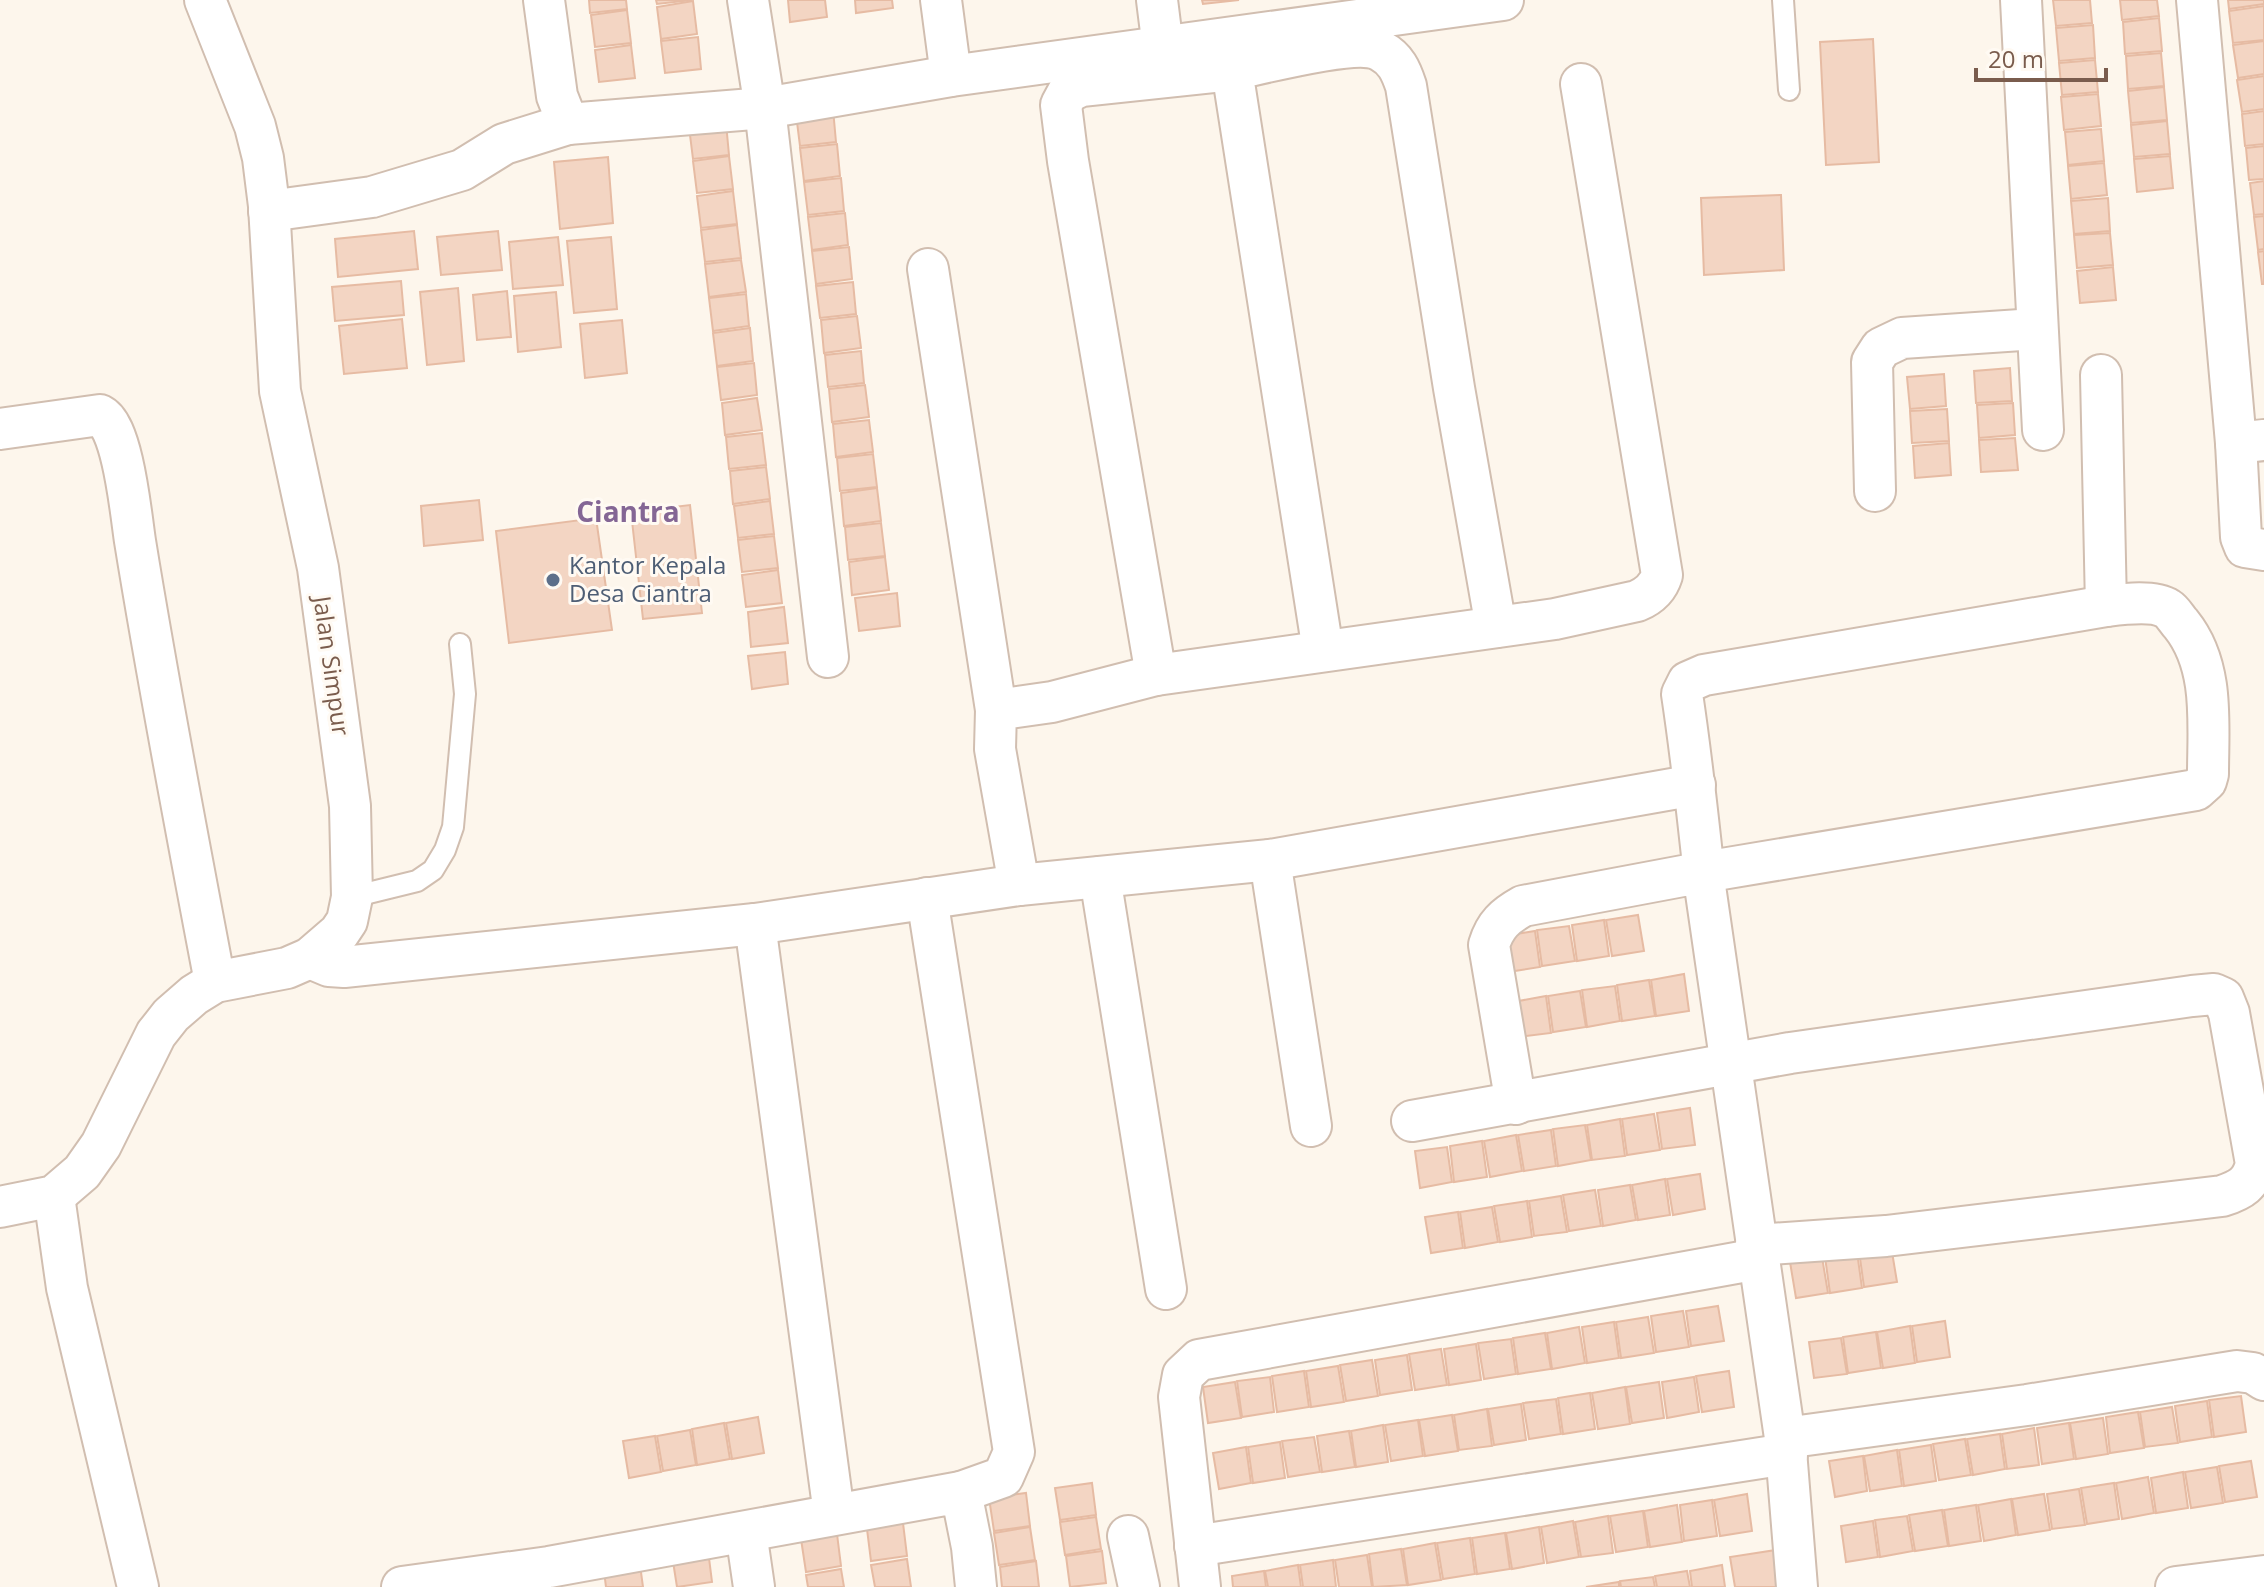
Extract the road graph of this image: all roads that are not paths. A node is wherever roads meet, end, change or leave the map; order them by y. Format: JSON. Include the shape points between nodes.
{"nodes":[{"id":1,"x":205,"y":0,"type":"edge"},
{"id":2,"x":544,"y":0,"type":"edge"},
{"id":3,"x":748,"y":0,"type":"edge"},
{"id":4,"x":941,"y":0,"type":"edge"},
{"id":5,"x":1157,"y":0,"type":"edge"},
{"id":6,"x":1503,"y":0,"type":"edge"},
{"id":7,"x":1783,"y":0,"type":"edge"},
{"id":8,"x":2021,"y":0,"type":"edge"},
{"id":9,"x":2197,"y":0,"type":"edge"},
{"id":10,"x":1350,"y":10,"type":"edge"},
{"id":11,"x":1163,"y":48,"type":"junction"},
{"id":12,"x":1232,"y":70,"type":"junction"},
{"id":13,"x":951,"y":76,"type":"junction"},
{"id":14,"x":1581,"y":84,"type":"dead end"},
{"id":15,"x":1789,"y":90,"type":"dead end"},
{"id":16,"x":765,"y":108,"type":"junction"},
{"id":17,"x":568,"y":124,"type":"junction"},
{"id":18,"x":269,"y":211,"type":"junction"},
{"id":19,"x":928,"y":269,"type":"dead end"},
{"id":20,"x":2036,"y":329,"type":"junction"},
{"id":21,"x":2101,"y":375,"type":"dead end"},
{"id":22,"x":0,"y":429,"type":"edge"},
{"id":23,"x":2043,"y":430,"type":"dead end"},
{"id":24,"x":2250,"y":441,"type":"edge"},
{"id":25,"x":1875,"y":491,"type":"dead end"},
{"id":26,"x":2264,"y":550,"type":"edge"},
{"id":27,"x":2106,"y":606,"type":"junction"},
{"id":28,"x":1496,"y":627,"type":"junction"},
{"id":29,"x":460,"y":644,"type":"dead end"},
{"id":30,"x":1323,"y":651,"type":"junction"},
{"id":31,"x":828,"y":657,"type":"dead end"},
{"id":32,"x":1156,"y":675,"type":"junction"},
{"id":33,"x":996,"y":710,"type":"junction"},
{"id":34,"x":1695,"y":785,"type":"junction"},
{"id":35,"x":1270,"y":860,"type":"junction"},
{"id":36,"x":1704,"y":872,"type":"junction"},
{"id":37,"x":1100,"y":877,"type":"junction"},
{"id":38,"x":1019,"y":885,"type":"junction"},
{"id":39,"x":352,"y":897,"type":"junction"},
{"id":40,"x":927,"y":898,"type":"junction"},
{"id":41,"x":755,"y":924,"type":"junction"},
{"id":42,"x":310,"y":958,"type":"junction"},
{"id":43,"x":215,"y":982,"type":"junction"},
{"id":44,"x":1730,"y":1064,"type":"junction"},
{"id":45,"x":1516,"y":1104,"type":"junction"},
{"id":46,"x":1412,"y":1121,"type":"dead end"},
{"id":47,"x":1311,"y":1126,"type":"dead end"},
{"id":48,"x":54,"y":1196,"type":"junction"},
{"id":49,"x":0,"y":1207,"type":"edge"},
{"id":50,"x":1757,"y":1252,"type":"junction"},
{"id":51,"x":1166,"y":1289,"type":"dead end"},
{"id":52,"x":2264,"y":1380,"type":"edge"},
{"id":53,"x":1786,"y":1446,"type":"junction"},
{"id":54,"x":961,"y":1492,"type":"junction"},
{"id":55,"x":834,"y":1514,"type":"junction"},
{"id":56,"x":746,"y":1532,"type":"junction"},
{"id":57,"x":1128,"y":1536,"type":"dead end"},
{"id":58,"x":1195,"y":1546,"type":"junction"},
{"id":59,"x":2264,"y":1576,"type":"edge"},
{"id":60,"x":550,"y":1577,"type":"edge"},
{"id":61,"x":138,"y":1587,"type":"edge"},
{"id":62,"x":402,"y":1587,"type":"edge"},
{"id":63,"x":754,"y":1587,"type":"edge"},
{"id":64,"x":976,"y":1587,"type":"edge"},
{"id":65,"x":1139,"y":1587,"type":"edge"},
{"id":66,"x":1200,"y":1587,"type":"edge"},
{"id":67,"x":1797,"y":1587,"type":"edge"},
{"id":68,"x":2176,"y":1587,"type":"edge"}],
"edges":[{"from":1,"to":18,"type":"street","name":"Jalan Simpur","via":[[255,126]]},
{"from":2,"to":17,"type":"street","via":[[557,96]]},
{"from":3,"to":16,"type":"street"},
{"from":4,"to":13,"type":"street"},
{"from":5,"to":11,"type":"street"},
{"from":6,"to":10,"type":"street"},
{"from":7,"to":15,"type":"lane"},
{"from":8,"to":20,"type":"street"},
{"from":9,"to":24,"type":"street"},
{"from":10,"to":11,"type":"street"},
{"from":11,"to":13,"type":"street"},
{"from":12,"to":28,"type":"street","via":[[1373,48],[1400,69]]},
{"from":12,"to":30,"type":"street"},
{"from":12,"to":32,"type":"street","via":[[1081,86],[1068,92],[1061,105]]},
{"from":13,"to":16,"type":"street"},
{"from":14,"to":28,"type":"street","via":[[1662,575],[1637,601]]},
{"from":16,"to":17,"type":"street"},
{"from":16,"to":31,"type":"street"},
{"from":17,"to":18,"type":"street","via":[[504,144],[462,170],[372,197]]},
{"from":18,"to":39,"type":"street","name":"Jalan Simpur","via":[[280,391],[318,568],[350,806]]},
{"from":19,"to":33,"type":"street"},
{"from":20,"to":23,"type":"street"},
{"from":20,"to":25,"type":"street","via":[[1902,338],[1881,348],[1872,362]]},
{"from":21,"to":27,"type":"street"},
{"from":22,"to":43,"type":"street","via":[[100,415],[114,435]]},
{"from":24,"to":26,"type":"street","via":[[2241,537],[2245,547]]},
{"from":27,"to":34,"type":"street","via":[[1694,678],[1682,694]]},
{"from":27,"to":36,"type":"street","via":[[2156,605],[2169,610],[2189,633],[2209,696],[2208,774],[2200,788]]},
{"from":28,"to":30,"type":"street"},
{"from":29,"to":39,"type":"lane","via":[[465,694],[453,827],[445,850],[433,870],[417,881]]},
{"from":30,"to":32,"type":"street"},
{"from":32,"to":33,"type":"street","via":[[1052,702]]},
{"from":33,"to":38,"type":"street","via":[[995,749]]},
{"from":34,"to":35,"type":"street"},
{"from":34,"to":36,"type":"street"},
{"from":35,"to":37,"type":"street"},
{"from":35,"to":47,"type":"street"},
{"from":36,"to":44,"type":"street"},
{"from":36,"to":45,"type":"street","via":[[1523,906],[1497,925],[1489,945]]},
{"from":37,"to":38,"type":"street"},
{"from":37,"to":51,"type":"street"},
{"from":38,"to":40,"type":"street"},
{"from":39,"to":42,"type":"street","name":"Jalan Simpur","via":[[339,933]]},
{"from":40,"to":41,"type":"street"},
{"from":40,"to":54,"type":"street","via":[[1014,1452],[1003,1477]]},
{"from":41,"to":42,"type":"street","via":[[344,967]]},
{"from":41,"to":55,"type":"street"},
{"from":42,"to":43,"type":"street","name":"Jalan Simpur","via":[[287,968]]},
{"from":43,"to":48,"type":"street","name":"Jalan Simpur","via":[[156,1034],[101,1145],[82,1172]]},
{"from":44,"to":45,"type":"street"},
{"from":44,"to":50,"type":"street"},
{"from":44,"to":50,"type":"street","via":[[2214,994],[2223,998],[2229,1013],[2256,1164],[2248,1184],[2222,1196]]},
{"from":45,"to":46,"type":"street"},
{"from":48,"to":49,"type":"street"},
{"from":48,"to":61,"type":"street","via":[[73,1316]]},
{"from":50,"to":53,"type":"street"},
{"from":50,"to":58,"type":"street","via":[[1199,1360],[1183,1375],[1179,1397]]},
{"from":52,"to":53,"type":"street","via":[[2237,1371]]},
{"from":53,"to":58,"type":"street"},
{"from":53,"to":67,"type":"street"},
{"from":54,"to":55,"type":"street"},
{"from":54,"to":64,"type":"street"},
{"from":55,"to":56,"type":"street"},
{"from":56,"to":60,"type":"street"},
{"from":56,"to":63,"type":"street"},
{"from":57,"to":65,"type":"street"},
{"from":58,"to":66,"type":"street"},
{"from":59,"to":68,"type":"street"},
{"from":60,"to":62,"type":"street"}]}
